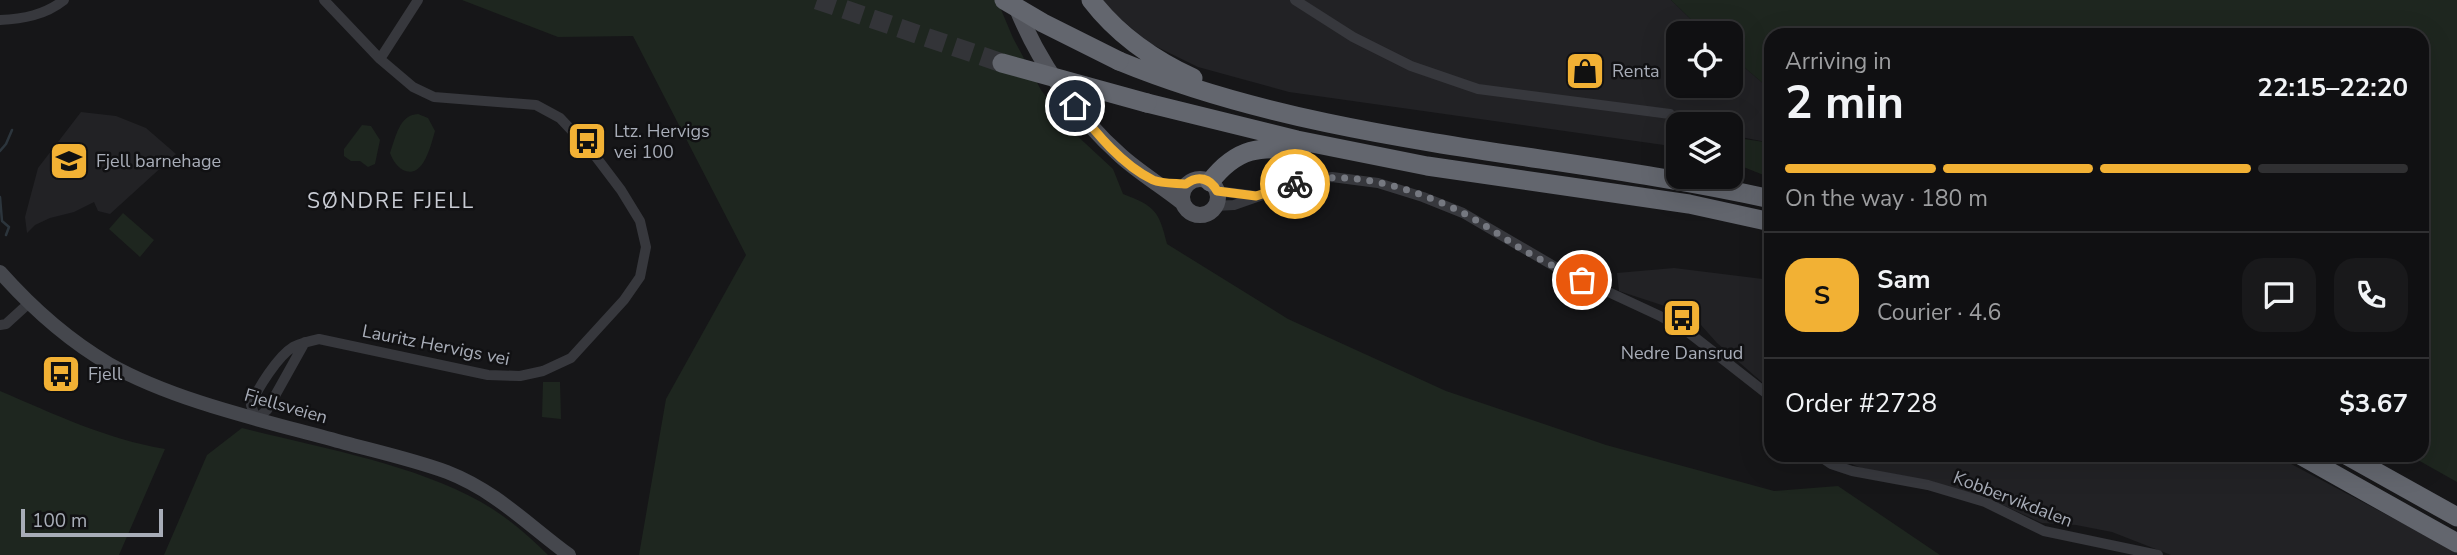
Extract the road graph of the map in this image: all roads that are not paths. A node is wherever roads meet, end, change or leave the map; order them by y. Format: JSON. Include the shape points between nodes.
{"nodes":[{"id":1,"x":64,"y":0,"type":"edge"},
{"id":2,"x":324,"y":0,"type":"edge"},
{"id":3,"x":418,"y":0,"type":"edge"},
{"id":4,"x":1004,"y":0,"type":"edge"},
{"id":5,"x":1014,"y":0,"type":"edge"},
{"id":6,"x":1091,"y":0,"type":"edge"},
{"id":7,"x":1295,"y":0,"type":"edge"},
{"id":8,"x":0,"y":20,"type":"edge"},
{"id":9,"x":380,"y":59,"type":"junction"},
{"id":10,"x":1002,"y":63,"type":"tunnel mouth"},
{"id":11,"x":1666,"y":113,"type":"edge"},
{"id":12,"x":1305,"y":119,"type":"junction"},
{"id":13,"x":1427,"y":166,"type":"junction"},
{"id":14,"x":1155,"y":181,"type":"junction"},
{"id":15,"x":1186,"y":184,"type":"junction"},
{"id":16,"x":1214,"y":193,"type":"junction"},
{"id":17,"x":1256,"y":196,"type":"junction"},
{"id":18,"x":1764,"y":197,"type":"edge"},
{"id":19,"x":1182,"y":202,"type":"junction"},
{"id":20,"x":1764,"y":220,"type":"edge"},
{"id":21,"x":1,"y":274,"type":"edge"},
{"id":22,"x":29,"y":303,"type":"junction"},
{"id":23,"x":0,"y":325,"type":"edge"},
{"id":24,"x":304,"y":342,"type":"junction"},
{"id":25,"x":1764,"y":392,"type":"edge"},
{"id":26,"x":256,"y":419,"type":"junction"},
{"id":27,"x":1828,"y":462,"type":"edge"},
{"id":28,"x":2312,"y":462,"type":"edge"},
{"id":29,"x":2359,"y":462,"type":"edge"},
{"id":30,"x":2457,"y":517,"type":"edge"},
{"id":31,"x":2457,"y":543,"type":"edge"},
{"id":32,"x":569,"y":555,"type":"edge"},
{"id":33,"x":2158,"y":555,"type":"edge"}],
"edges":[{"from":1,"to":8,"type":"street","via":[[36,15]]},
{"from":2,"to":9,"type":"street","name":"Lauritz Hervigs vei"},
{"from":3,"to":9,"type":"street"},
{"from":4,"to":12,"type":"highway","bridge":true,"via":[[1119,61],[1203,92]]},
{"from":5,"to":14,"type":"main road","via":[[1037,50],[1075,106],[1111,147]]},
{"from":6,"to":12,"type":"highway","via":[[1135,43],[1177,70]]},
{"from":7,"to":11,"type":"street","via":[[1411,66],[1478,89]]},
{"from":9,"to":24,"type":"street","name":"Lauritz Hervigs vei","via":[[413,87],[434,97],[536,105],[560,118],[593,153],[636,214],[646,247],[643,269],[624,300],[571,358],[520,376],[488,375],[319,339]]},
{"from":10,"to":13,"type":"highway","bridge":true,"via":[[1297,140]]},
{"from":12,"to":18,"type":"highway"},
{"from":13,"to":16,"type":"highway","via":[[1264,148],[1233,158]]},
{"from":13,"to":20,"type":"highway","via":[[1689,204]]},
{"from":14,"to":15,"type":"main road"},
{"from":14,"to":19,"type":"main road"},
{"from":15,"to":16,"type":"main road","via":[[1198,178]]},
{"from":15,"to":19,"type":"main road"},
{"from":16,"to":17,"type":"street"},
{"from":16,"to":17,"type":"street","via":[[1234,205]]},
{"from":16,"to":19,"type":"main road","via":[[1208,213],[1197,215]]},
{"from":17,"to":25,"type":"street","via":[[1332,177],[1360,179],[1445,205],[1688,332]]},
{"from":21,"to":22,"type":"main road","name":"Fjellsveien"},
{"from":22,"to":23,"type":"street"},
{"from":22,"to":26,"type":"main road","name":"Fjellsveien","via":[[74,341],[123,371],[157,387]]},
{"from":24,"to":26,"type":"street","via":[[267,410]]},
{"from":24,"to":26,"type":"street","via":[[290,349],[255,394],[251,405]]},
{"from":26,"to":32,"type":"main road","name":"Fjellsveien","via":[[448,473],[497,498]]},
{"from":27,"to":33,"type":"street","name":"Kobbervikdalen","via":[[1985,502],[2044,531]]},
{"from":28,"to":31,"type":"highway"},
{"from":29,"to":30,"type":"highway"}]}
